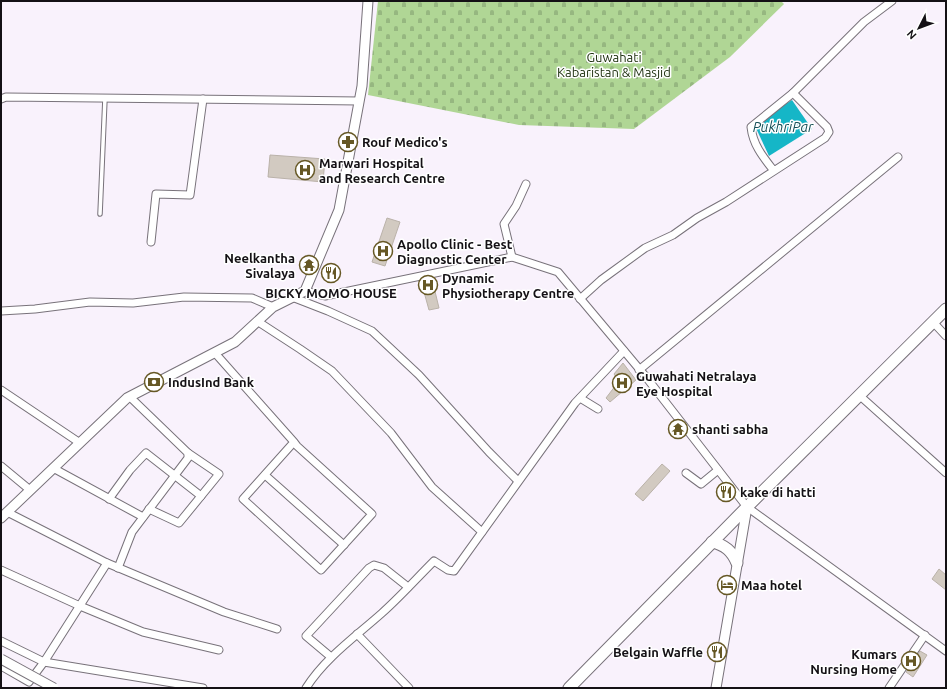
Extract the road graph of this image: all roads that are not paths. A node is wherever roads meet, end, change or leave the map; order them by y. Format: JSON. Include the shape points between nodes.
{"nodes":[{"id":1,"x":368,"y":1,"type":"edge"},
{"id":2,"x":892,"y":1,"type":"edge"},
{"id":3,"x":793,"y":93,"type":"junction"},
{"id":4,"x":105,"y":98,"type":"junction"},
{"id":5,"x":1,"y":99,"type":"edge"},
{"id":6,"x":203,"y":99,"type":"junction"},
{"id":7,"x":359,"y":101,"type":"junction"},
{"id":8,"x":898,"y":157,"type":"dead end"},
{"id":9,"x":774,"y":171,"type":"junction"},
{"id":10,"x":526,"y":184,"type":"dead end"},
{"id":11,"x":100,"y":214,"type":"dead end"},
{"id":12,"x":151,"y":242,"type":"dead end"},
{"id":13,"x":512,"y":257,"type":"junction"},
{"id":14,"x":305,"y":291,"type":"junction"},
{"id":15,"x":292,"y":297,"type":"junction"},
{"id":16,"x":580,"y":299,"type":"junction"},
{"id":17,"x":273,"y":307,"type":"junction"},
{"id":18,"x":946,"y":309,"type":"edge"},
{"id":19,"x":1,"y":311,"type":"edge"},
{"id":20,"x":257,"y":321,"type":"junction"},
{"id":21,"x":933,"y":322,"type":"junction"},
{"id":22,"x":946,"y":336,"type":"edge"},
{"id":23,"x":624,"y":351,"type":"junction"},
{"id":24,"x":215,"y":353,"type":"junction"},
{"id":25,"x":639,"y":370,"type":"junction"},
{"id":26,"x":1,"y":390,"type":"edge"},
{"id":27,"x":859,"y":395,"type":"junction"},
{"id":28,"x":130,"y":397,"type":"junction"},
{"id":29,"x":580,"y":398,"type":"junction"},
{"id":30,"x":598,"y":409,"type":"dead end"},
{"id":31,"x":294,"y":442,"type":"junction"},
{"id":32,"x":80,"y":443,"type":"junction"},
{"id":33,"x":188,"y":453,"type":"junction"},
{"id":34,"x":1,"y":466,"type":"edge"},
{"id":35,"x":53,"y":468,"type":"junction"},
{"id":36,"x":718,"y":470,"type":"junction"},
{"id":37,"x":686,"y":473,"type":"dead end"},
{"id":38,"x":946,"y":473,"type":"edge"},
{"id":39,"x":175,"y":474,"type":"junction"},
{"id":40,"x":265,"y":475,"type":"junction"},
{"id":41,"x":518,"y":481,"type":"junction"},
{"id":42,"x":30,"y":490,"type":"junction"},
{"id":43,"x":201,"y":496,"type":"junction"},
{"id":44,"x":109,"y":499,"type":"junction"},
{"id":45,"x":747,"y":507,"type":"junction"},
{"id":46,"x":149,"y":510,"type":"junction"},
{"id":47,"x":4,"y":515,"type":"edge"},
{"id":48,"x":144,"y":517,"type":"junction"},
{"id":49,"x":482,"y":532,"type":"junction"},
{"id":50,"x":712,"y":542,"type":"junction"},
{"id":51,"x":344,"y":545,"type":"junction"},
{"id":52,"x":737,"y":563,"type":"junction"},
{"id":53,"x":107,"y":564,"type":"junction"},
{"id":54,"x":118,"y":568,"type":"junction"},
{"id":55,"x":1,"y":570,"type":"edge"},
{"id":56,"x":408,"y":587,"type":"junction"},
{"id":57,"x":80,"y":606,"type":"junction"},
{"id":58,"x":277,"y":629,"type":"dead end"},
{"id":59,"x":357,"y":634,"type":"junction"},
{"id":60,"x":925,"y":635,"type":"junction"},
{"id":61,"x":1,"y":641,"type":"edge"},
{"id":62,"x":219,"y":650,"type":"dead end"},
{"id":63,"x":946,"y":651,"type":"edge"},
{"id":64,"x":331,"y":657,"type":"junction"},
{"id":65,"x":1,"y":659,"type":"edge"},
{"id":66,"x":44,"y":662,"type":"junction"},
{"id":67,"x":1,"y":666,"type":"edge"},
{"id":68,"x":54,"y":688,"type":"edge"},
{"id":69,"x":203,"y":688,"type":"edge"},
{"id":70,"x":306,"y":688,"type":"edge"},
{"id":71,"x":410,"y":688,"type":"edge"},
{"id":72,"x":569,"y":688,"type":"edge"},
{"id":73,"x":716,"y":688,"type":"edge"},
{"id":74,"x":889,"y":688,"type":"edge"}],
"edges":[{"from":1,"to":7,"type":"street"},
{"from":2,"to":3,"type":"street","via":[[864,22]]},
{"from":3,"to":9,"type":"street","via":[[751,127],[752,137]]},
{"from":3,"to":9,"type":"street","via":[[823,121],[829,132],[822,141]]},
{"from":4,"to":5,"type":"street"},
{"from":4,"to":6,"type":"street"},
{"from":4,"to":11,"type":"lane"},
{"from":6,"to":7,"type":"street"},
{"from":6,"to":12,"type":"street","via":[[190,195],[156,194]]},
{"from":7,"to":14,"type":"street","via":[[339,210]]},
{"from":8,"to":25,"type":"street"},
{"from":9,"to":16,"type":"street","via":[[673,235],[646,248],[601,280]]},
{"from":10,"to":13,"type":"street","via":[[504,224]]},
{"from":13,"to":14,"type":"street","via":[[324,296]]},
{"from":13,"to":16,"type":"street","via":[[558,272]]},
{"from":14,"to":15,"type":"street"},
{"from":15,"to":17,"type":"street"},
{"from":15,"to":41,"type":"street","via":[[372,332],[419,375]]},
{"from":16,"to":23,"type":"street"},
{"from":17,"to":19,"type":"street","via":[[252,298],[184,297],[133,303],[90,302]]},
{"from":17,"to":20,"type":"street"},
{"from":18,"to":21,"type":"main road"},
{"from":20,"to":24,"type":"street","via":[[235,342]]},
{"from":20,"to":49,"type":"street","via":[[332,371],[391,433],[432,486]]},
{"from":21,"to":22,"type":"street"},
{"from":21,"to":27,"type":"main road"},
{"from":23,"to":25,"type":"street"},
{"from":23,"to":29,"type":"street"},
{"from":24,"to":28,"type":"street"},
{"from":24,"to":31,"type":"street"},
{"from":25,"to":36,"type":"street"},
{"from":26,"to":32,"type":"street"},
{"from":27,"to":38,"type":"street"},
{"from":27,"to":45,"type":"main road"},
{"from":28,"to":32,"type":"street"},
{"from":28,"to":33,"type":"street"},
{"from":29,"to":30,"type":"street"},
{"from":29,"to":41,"type":"street"},
{"from":31,"to":40,"type":"street"},
{"from":31,"to":51,"type":"street","via":[[372,514]]},
{"from":32,"to":35,"type":"street"},
{"from":33,"to":39,"type":"street","via":[[188,458]]},
{"from":33,"to":43,"type":"street","via":[[219,474]]},
{"from":34,"to":42,"type":"street"},
{"from":35,"to":42,"type":"street"},
{"from":35,"to":44,"type":"street"},
{"from":36,"to":37,"type":"street","via":[[701,484]]},
{"from":36,"to":45,"type":"street"},
{"from":39,"to":43,"type":"street"},
{"from":39,"to":44,"type":"street","via":[[146,453]]},
{"from":39,"to":46,"type":"street"},
{"from":40,"to":51,"type":"street"},
{"from":40,"to":51,"type":"street","via":[[243,499],[321,570]]},
{"from":41,"to":49,"type":"street"},
{"from":42,"to":47,"type":"street"},
{"from":43,"to":46,"type":"street","via":[[179,524]]},
{"from":44,"to":48,"type":"street"},
{"from":45,"to":50,"type":"main road"},
{"from":45,"to":52,"type":"street"},
{"from":45,"to":60,"type":"street"},
{"from":46,"to":48,"type":"street"},
{"from":47,"to":53,"type":"street"},
{"from":48,"to":54,"type":"street","via":[[132,532]]},
{"from":49,"to":56,"type":"street","via":[[454,571],[434,561]]},
{"from":50,"to":52,"type":"main road","via":[[722,544],[730,550]]},
{"from":50,"to":72,"type":"main road"},
{"from":52,"to":73,"type":"street"},
{"from":53,"to":54,"type":"street"},
{"from":53,"to":57,"type":"street"},
{"from":54,"to":58,"type":"street","via":[[224,612]]},
{"from":55,"to":57,"type":"street"},
{"from":56,"to":59,"type":"street"},
{"from":56,"to":64,"type":"street","via":[[384,568],[374,565],[369,568],[306,636]]},
{"from":57,"to":62,"type":"street","via":[[143,632]]},
{"from":57,"to":66,"type":"street"},
{"from":59,"to":64,"type":"street"},
{"from":59,"to":71,"type":"street"},
{"from":60,"to":63,"type":"street"},
{"from":60,"to":74,"type":"street"},
{"from":61,"to":66,"type":"street"},
{"from":64,"to":70,"type":"street"},
{"from":65,"to":68,"type":"street","bridge":true},
{"from":66,"to":67,"type":"street","via":[[29,682]]},
{"from":66,"to":69,"type":"street"}]}
